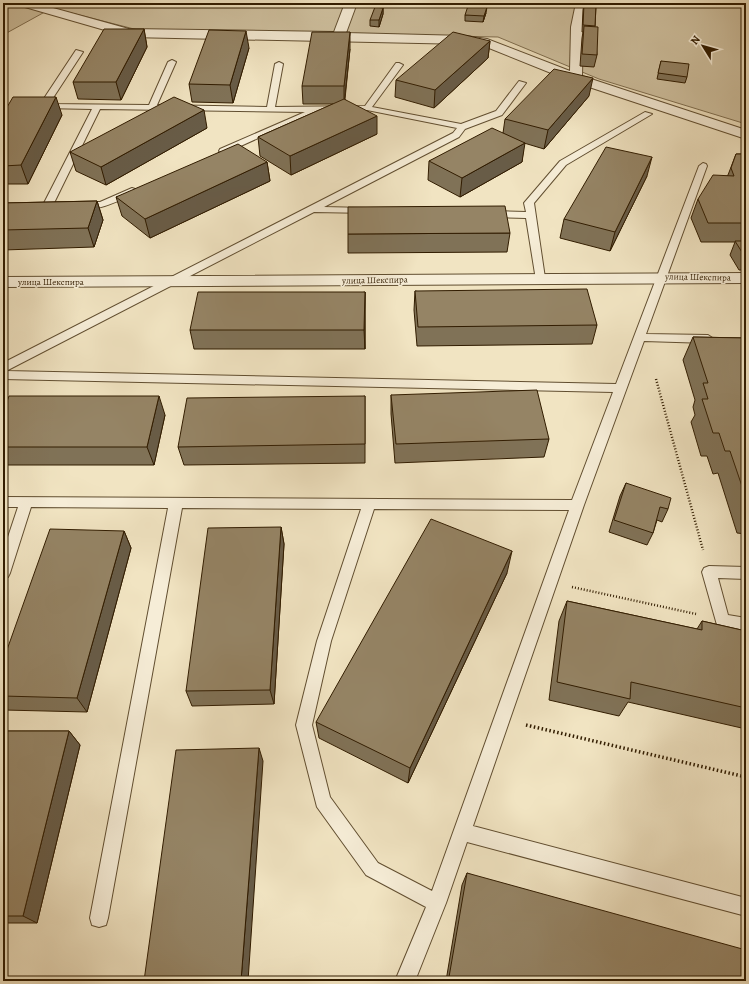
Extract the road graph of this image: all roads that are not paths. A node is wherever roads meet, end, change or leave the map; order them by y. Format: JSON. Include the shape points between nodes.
{"nodes":[{"id":1,"x":22,"y":3,"type":"edge"},
{"id":2,"x":351,"y":3,"type":"edge"},
{"id":3,"x":582,"y":3,"type":"edge"},
{"id":4,"x":339,"y":36,"type":"junction"},
{"id":5,"x":79,"y":52,"type":"dead end"},
{"id":6,"x":172,"y":62,"type":"dead end"},
{"id":7,"x":279,"y":64,"type":"dead end"},
{"id":8,"x":399,"y":65,"type":"dead end"},
{"id":9,"x":576,"y":78,"type":"junction"},
{"id":10,"x":522,"y":83,"type":"dead end"},
{"id":11,"x":97,"y":107,"type":"junction"},
{"id":12,"x":152,"y":108,"type":"junction"},
{"id":13,"x":367,"y":108,"type":"junction"},
{"id":14,"x":270,"y":110,"type":"junction"},
{"id":15,"x":316,"y":110,"type":"junction"},
{"id":16,"x":648,"y":114,"type":"dead end"},
{"id":17,"x":462,"y":127,"type":"junction"},
{"id":18,"x":746,"y":135,"type":"edge"},
{"id":19,"x":216,"y":155,"type":"edge"},
{"id":20,"x":703,"y":166,"type":"dead end"},
{"id":21,"x":137,"y":189,"type":"edge"},
{"id":22,"x":48,"y":205,"type":"edge"},
{"id":23,"x":71,"y":205,"type":"edge"},
{"id":24,"x":312,"y":209,"type":"junction"},
{"id":25,"x":375,"y":211,"type":"edge"},
{"id":26,"x":484,"y":214,"type":"edge"},
{"id":27,"x":531,"y":215,"type":"junction"},
{"id":28,"x":662,"y":277,"type":"junction"},
{"id":29,"x":540,"y":278,"type":"junction"},
{"id":30,"x":746,"y":278,"type":"edge"},
{"id":31,"x":3,"y":282,"type":"edge"},
{"id":32,"x":173,"y":282,"type":"junction"},
{"id":33,"x":639,"y":338,"type":"junction"},
{"id":34,"x":716,"y":339,"type":"edge"},
{"id":35,"x":3,"y":368,"type":"edge"},
{"id":36,"x":3,"y":375,"type":"edge"},
{"id":37,"x":620,"y":388,"type":"junction"},
{"id":38,"x":3,"y":502,"type":"edge"},
{"id":39,"x":26,"y":502,"type":"junction"},
{"id":40,"x":176,"y":503,"type":"junction"},
{"id":41,"x":369,"y":504,"type":"junction"},
{"id":42,"x":577,"y":505,"type":"junction"},
{"id":43,"x":3,"y":573,"type":"edge"},
{"id":44,"x":746,"y":573,"type":"edge"},
{"id":45,"x":746,"y":625,"type":"edge"},
{"id":46,"x":462,"y":832,"type":"junction"},
{"id":47,"x":437,"y":903,"type":"junction"},
{"id":48,"x":746,"y":907,"type":"edge"},
{"id":49,"x":99,"y":918,"type":"dead end"},
{"id":50,"x":405,"y":981,"type":"edge"}],
"edges":[{"from":1,"to":4,"type":"street","via":[[129,33]]},
{"from":2,"to":4,"type":"street"},
{"from":3,"to":9,"type":"street","via":[[577,27]]},
{"from":4,"to":9,"type":"street","via":[[466,40],[487,43]]},
{"from":5,"to":11,"type":"lane","via":[[40,106]]},
{"from":6,"to":12,"type":"lane"},
{"from":7,"to":14,"type":"lane"},
{"from":8,"to":13,"type":"lane"},
{"from":9,"to":18,"type":"street"},
{"from":10,"to":17,"type":"lane","via":[[499,113]]},
{"from":11,"to":12,"type":"lane"},
{"from":11,"to":22,"type":"lane"},
{"from":12,"to":14,"type":"lane"},
{"from":13,"to":15,"type":"lane"},
{"from":13,"to":17,"type":"lane"},
{"from":14,"to":15,"type":"lane"},
{"from":15,"to":19,"type":"lane"},
{"from":16,"to":27,"type":"lane","via":[[563,163],[529,203]]},
{"from":17,"to":24,"type":"lane","via":[[456,135]]},
{"from":20,"to":28,"type":"lane"},
{"from":21,"to":23,"type":"lane","via":[[102,205]]},
{"from":24,"to":25,"type":"lane"},
{"from":24,"to":32,"type":"lane"},
{"from":26,"to":27,"type":"lane"},
{"from":27,"to":29,"type":"lane"},
{"from":28,"to":29,"type":"street","name":"улица Шекспира"},
{"from":28,"to":30,"type":"street","name":"улица Шекспира"},
{"from":28,"to":33,"type":"lane"},
{"from":29,"to":32,"type":"street","name":"улица Шекспира"},
{"from":31,"to":32,"type":"street","name":"улица Шекспира"},
{"from":32,"to":35,"type":"lane"},
{"from":33,"to":34,"type":"lane"},
{"from":33,"to":37,"type":"lane"},
{"from":36,"to":37,"type":"lane"},
{"from":37,"to":42,"type":"lane"},
{"from":38,"to":39,"type":"lane"},
{"from":39,"to":40,"type":"lane"},
{"from":39,"to":43,"type":"lane"},
{"from":40,"to":41,"type":"lane"},
{"from":40,"to":49,"type":"lane"},
{"from":41,"to":42,"type":"lane"},
{"from":41,"to":47,"type":"lane","via":[[324,641],[304,725],[323,801],[372,869]]},
{"from":42,"to":46,"type":"lane"},
{"from":44,"to":45,"type":"lane","via":[[709,572],[722,620]]},
{"from":46,"to":47,"type":"lane"},
{"from":46,"to":48,"type":"lane"},
{"from":47,"to":50,"type":"lane"}]}
